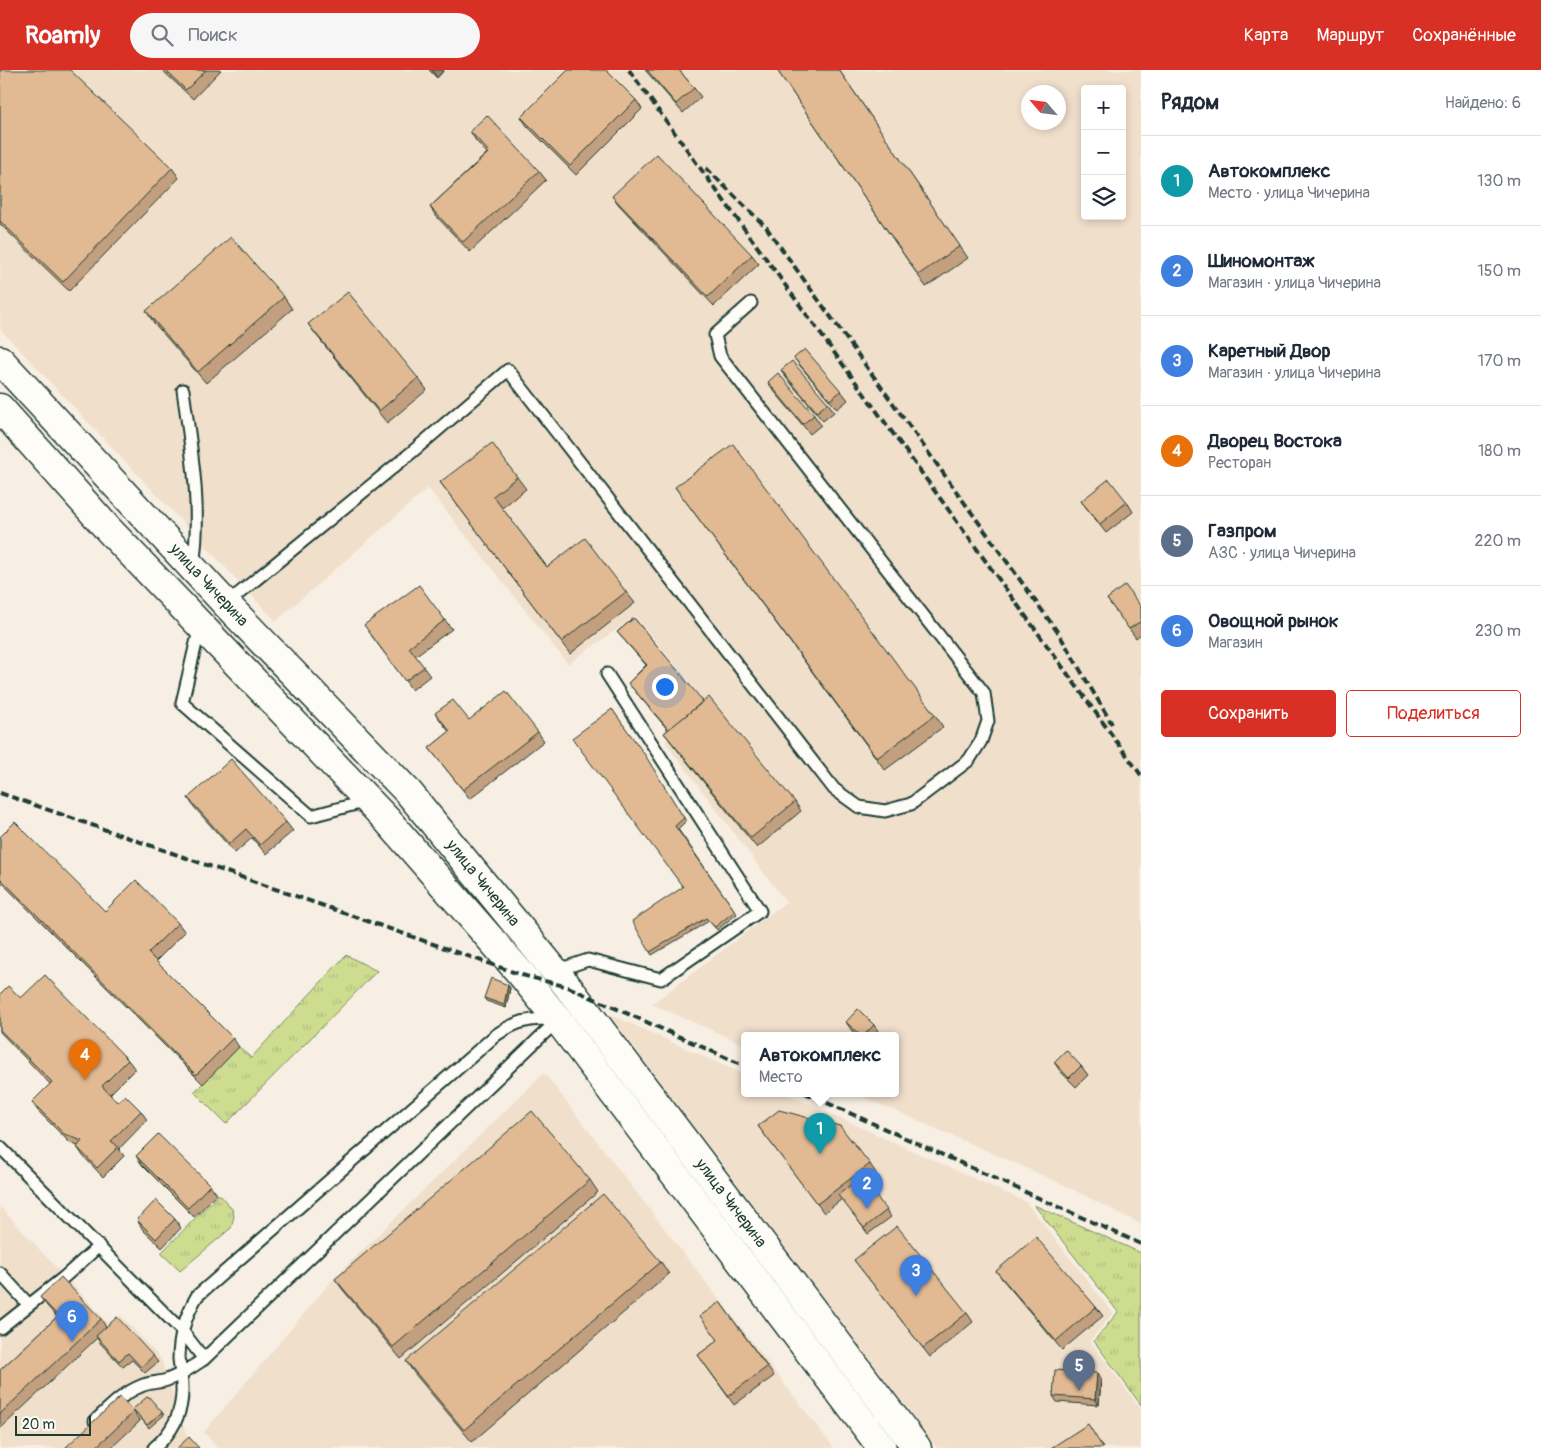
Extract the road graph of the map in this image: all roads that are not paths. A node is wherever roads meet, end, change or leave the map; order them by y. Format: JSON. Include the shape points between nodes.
{"nodes":[{"id":1,"x":751,"y":303,"type":"dead end"},
{"id":2,"x":0,"y":360,"type":"edge"},
{"id":3,"x":183,"y":390,"type":"dead end"},
{"id":4,"x":0,"y":408,"type":"edge"},
{"id":5,"x":193,"y":568,"type":"junction"},
{"id":6,"x":226,"y":604,"type":"junction"},
{"id":7,"x":200,"y":624,"type":"junction"},
{"id":8,"x":607,"y":674,"type":"dead end"},
{"id":9,"x":369,"y":801,"type":"junction"},
{"id":10,"x":555,"y":971,"type":"junction"},
{"id":11,"x":569,"y":1012,"type":"junction"},
{"id":12,"x":0,"y":1147,"type":"edge"},
{"id":13,"x":99,"y":1246,"type":"junction"},
{"id":14,"x":0,"y":1273,"type":"edge"},
{"id":15,"x":29,"y":1305,"type":"junction"},
{"id":16,"x":0,"y":1328,"type":"edge"},
{"id":17,"x":183,"y":1332,"type":"junction"},
{"id":18,"x":204,"y":1358,"type":"junction"},
{"id":19,"x":182,"y":1375,"type":"junction"},
{"id":20,"x":88,"y":1428,"type":"edge"},
{"id":21,"x":154,"y":1448,"type":"edge"},
{"id":22,"x":882,"y":1448,"type":"edge"},
{"id":23,"x":917,"y":1448,"type":"edge"}],
"edges":[{"from":1,"to":6,"type":"lane","via":[[715,334],[720,356],[984,693],[988,720],[981,741],[969,760],[911,804],[885,811],[859,807],[834,789],[508,370]]},
{"from":2,"to":5,"type":"main road","name":"улица Чичерина"},
{"from":3,"to":5,"type":"lane","via":[[195,475]]},
{"from":4,"to":7,"type":"main road","name":"улица Чичерина","via":[[108,529]]},
{"from":5,"to":6,"type":"main road","name":"улица Чичерина"},
{"from":6,"to":10,"type":"main road","name":"улица Чичерина","via":[[409,794]]},
{"from":7,"to":9,"type":"main road","name":"улица Чичерина"},
{"from":7,"to":9,"type":"lane","via":[[182,702],[310,816]]},
{"from":8,"to":10,"type":"lane","via":[[760,911],[661,978],[588,960]]},
{"from":9,"to":11,"type":"main road","name":"улица Чичерина","via":[[522,975]]},
{"from":10,"to":11,"type":"main road","name":"улица Чичерина"},
{"from":11,"to":17,"type":"lane","via":[[526,1020],[496,1035],[197,1296]]},
{"from":11,"to":18,"type":"lane"},
{"from":11,"to":22,"type":"main road","name":"улица Чичерина"},
{"from":11,"to":23,"type":"main road","name":"улица Чичерина"},
{"from":12,"to":13,"type":"lane"},
{"from":13,"to":15,"type":"lane"},
{"from":13,"to":17,"type":"lane"},
{"from":14,"to":15,"type":"lane"},
{"from":15,"to":16,"type":"lane"},
{"from":17,"to":18,"type":"lane"},
{"from":17,"to":19,"type":"lane","via":[[179,1359]]},
{"from":18,"to":19,"type":"lane"},
{"from":19,"to":20,"type":"lane","via":[[131,1391],[116,1400]]},
{"from":19,"to":21,"type":"lane","via":[[182,1404],[175,1424]]}]}
